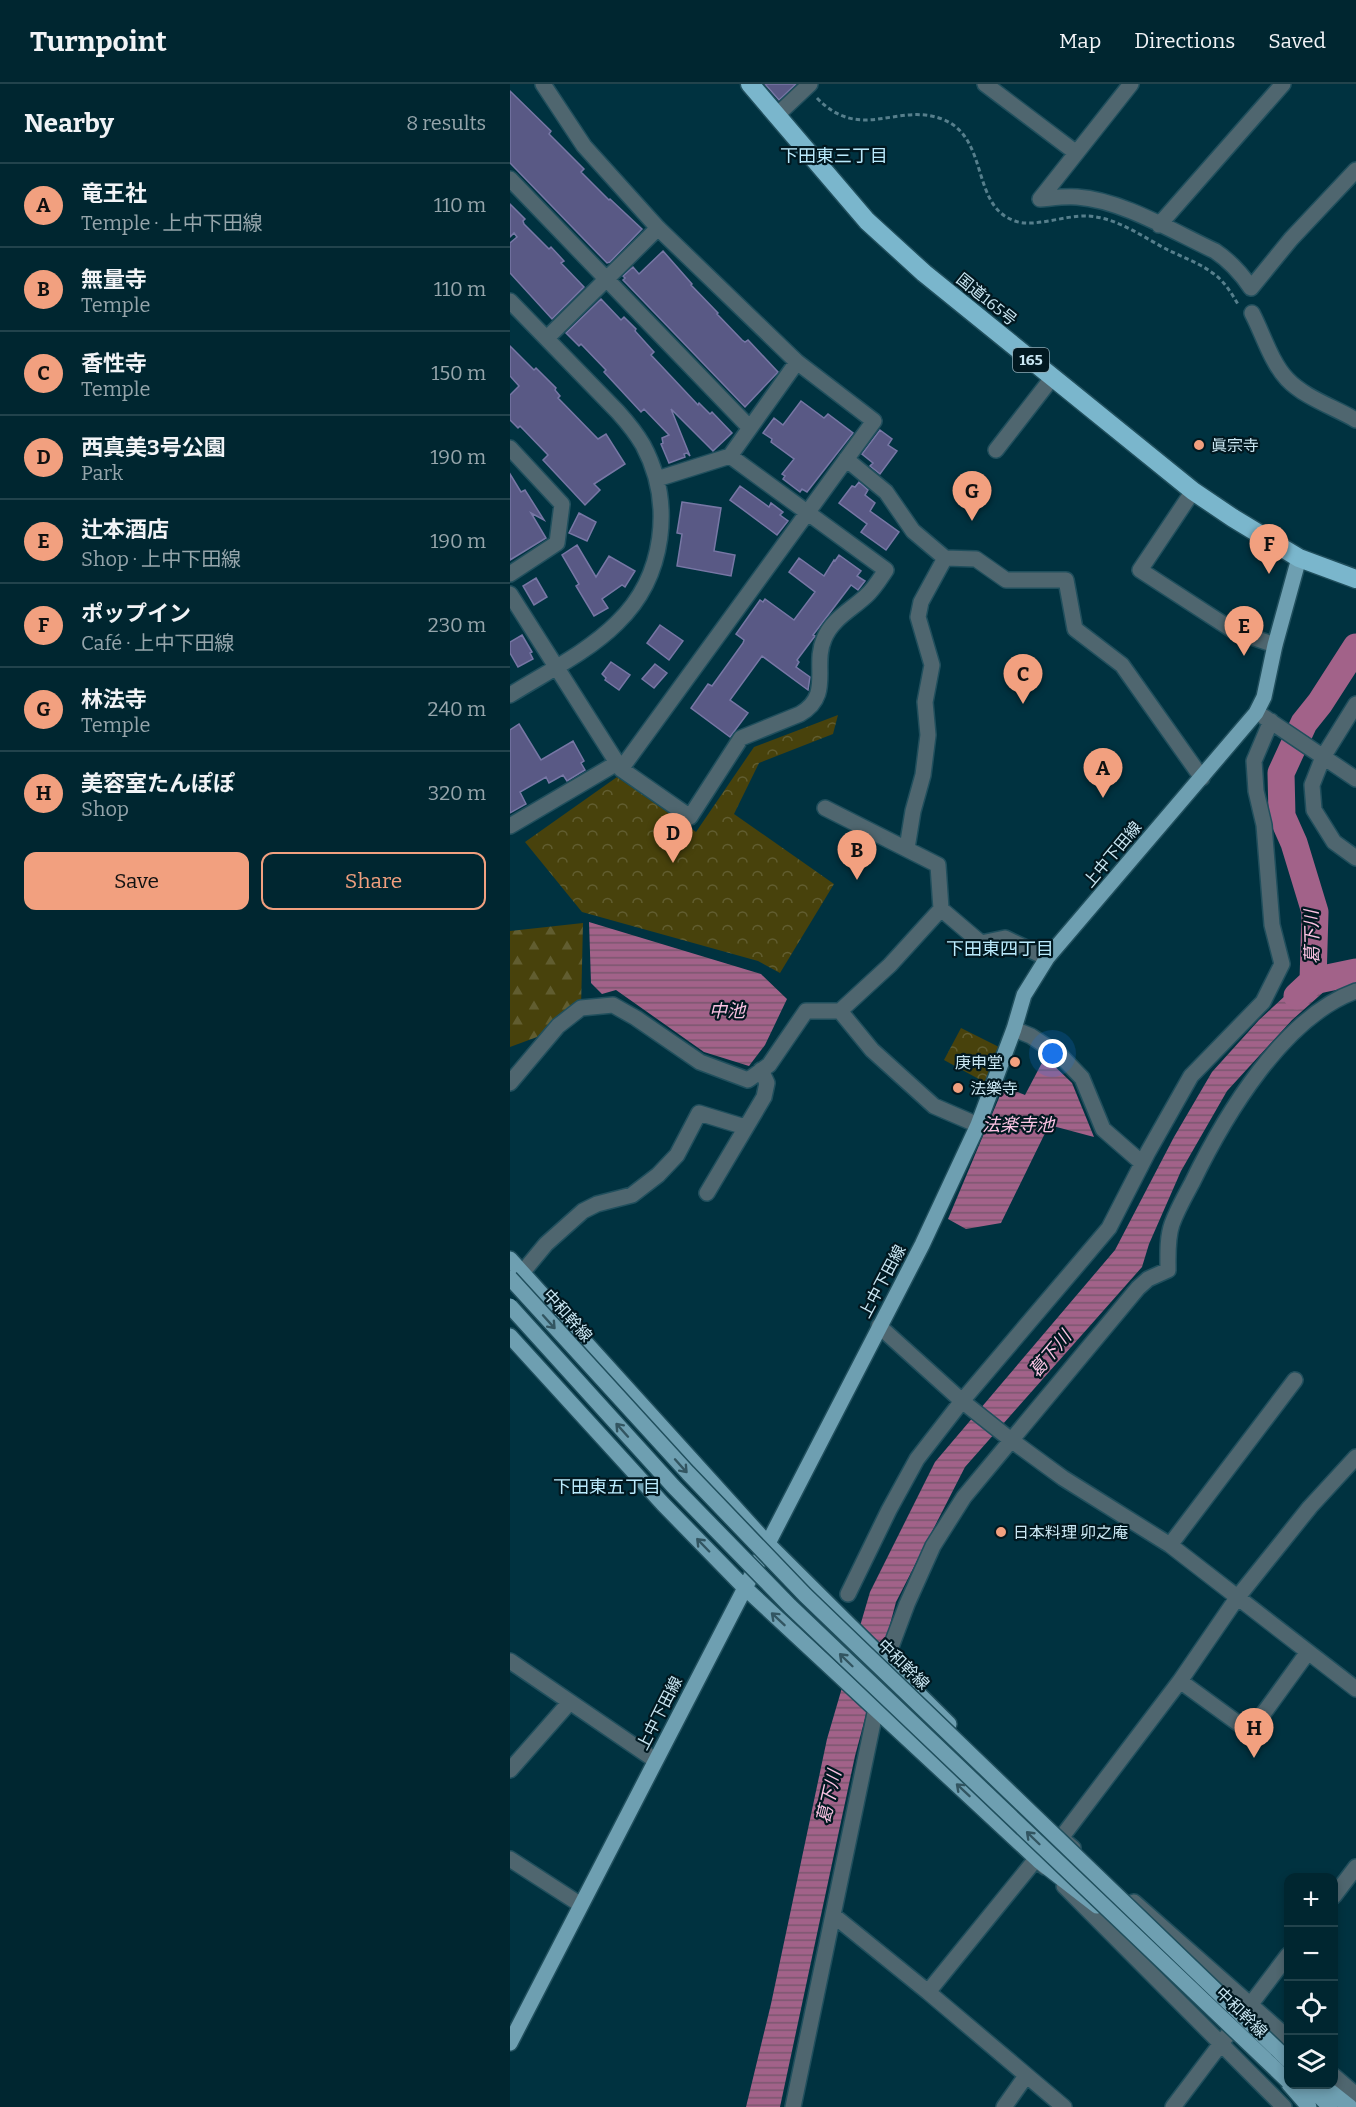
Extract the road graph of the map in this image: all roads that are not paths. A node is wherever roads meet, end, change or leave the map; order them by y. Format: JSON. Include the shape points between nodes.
{"nodes":[{"id":1,"x":543,"y":84,"type":"edge"},
{"id":2,"x":750,"y":84,"type":"edge"},
{"id":3,"x":985,"y":84,"type":"edge"},
{"id":4,"x":1283,"y":84,"type":"edge"},
{"id":5,"x":1129,"y":85,"type":"edge"},
{"id":6,"x":808,"y":86,"type":"edge"},
{"id":7,"x":776,"y":116,"type":"junction"},
{"id":8,"x":1075,"y":152,"type":"junction"},
{"id":9,"x":1356,"y":170,"type":"edge"},
{"id":10,"x":510,"y":179,"type":"edge"},
{"id":11,"x":1158,"y":225,"type":"junction"},
{"id":12,"x":658,"y":228,"type":"junction"},
{"id":13,"x":606,"y":280,"type":"junction"},
{"id":14,"x":510,"y":301,"type":"edge"},
{"id":15,"x":1248,"y":313,"type":"road end"},
{"id":16,"x":546,"y":338,"type":"junction"},
{"id":17,"x":797,"y":362,"type":"junction"},
{"id":18,"x":1053,"y":378,"type":"junction"},
{"id":19,"x":1356,"y":420,"type":"edge"},
{"id":20,"x":750,"y":428,"type":"junction"},
{"id":21,"x":510,"y":448,"type":"edge"},
{"id":22,"x":996,"y":450,"type":"dead end"},
{"id":23,"x":730,"y":456,"type":"junction"},
{"id":24,"x":846,"y":459,"type":"junction"},
{"id":25,"x":657,"y":479,"type":"junction"},
{"id":26,"x":1193,"y":491,"type":"junction"},
{"id":27,"x":807,"y":512,"type":"junction"},
{"id":28,"x":945,"y":558,"type":"junction"},
{"id":29,"x":1299,"y":558,"type":"junction"},
{"id":30,"x":510,"y":574,"type":"edge"},
{"id":31,"x":1356,"y":579,"type":"edge"},
{"id":32,"x":510,"y":594,"type":"edge"},
{"id":33,"x":1275,"y":645,"type":"junction"},
{"id":34,"x":556,"y":667,"type":"junction"},
{"id":35,"x":510,"y":695,"type":"edge"},
{"id":36,"x":1356,"y":704,"type":"edge"},
{"id":37,"x":1256,"y":713,"type":"junction"},
{"id":38,"x":1271,"y":721,"type":"junction"},
{"id":39,"x":1323,"y":757,"type":"junction"},
{"id":40,"x":619,"y":766,"type":"junction"},
{"id":41,"x":1202,"y":778,"type":"junction"},
{"id":42,"x":1356,"y":779,"type":"edge"},
{"id":43,"x":825,"y":808,"type":"dead end"},
{"id":44,"x":510,"y":826,"type":"edge"},
{"id":45,"x":907,"y":848,"type":"junction"},
{"id":46,"x":1356,"y":858,"type":"edge"},
{"id":47,"x":941,"y":909,"type":"junction"},
{"id":48,"x":1047,"y":958,"type":"junction"},
{"id":49,"x":1356,"y":991,"type":"edge"},
{"id":50,"x":840,"y":1011,"type":"junction"},
{"id":51,"x":1014,"y":1029,"type":"junction"},
{"id":52,"x":761,"y":1070,"type":"junction"},
{"id":53,"x":510,"y":1083,"type":"edge"},
{"id":54,"x":978,"y":1125,"type":"junction"},
{"id":55,"x":745,"y":1128,"type":"junction"},
{"id":56,"x":1142,"y":1163,"type":"junction"},
{"id":57,"x":707,"y":1193,"type":"dead end"},
{"id":58,"x":510,"y":1259,"type":"edge"},
{"id":59,"x":516,"y":1276,"type":"edge"},
{"id":60,"x":510,"y":1306,"type":"edge"},
{"id":61,"x":879,"y":1326,"type":"junction"},
{"id":62,"x":510,"y":1336,"type":"edge"},
{"id":63,"x":1295,"y":1380,"type":"dead end"},
{"id":64,"x":962,"y":1401,"type":"junction"},
{"id":65,"x":1011,"y":1440,"type":"junction"},
{"id":66,"x":1356,"y":1457,"type":"edge"},
{"id":67,"x":767,"y":1543,"type":"junction"},
{"id":68,"x":1170,"y":1545,"type":"junction"},
{"id":69,"x":744,"y":1587,"type":"junction"},
{"id":70,"x":848,"y":1594,"type":"dead end"},
{"id":71,"x":1237,"y":1598,"type":"junction"},
{"id":72,"x":1308,"y":1652,"type":"junction"},
{"id":73,"x":886,"y":1660,"type":"junction"},
{"id":74,"x":513,"y":1668,"type":"edge"},
{"id":75,"x":1180,"y":1681,"type":"junction"},
{"id":76,"x":1356,"y":1689,"type":"edge"},
{"id":77,"x":569,"y":1703,"type":"junction"},
{"id":78,"x":875,"y":1709,"type":"junction"},
{"id":79,"x":655,"y":1760,"type":"junction"},
{"id":80,"x":510,"y":1770,"type":"edge"},
{"id":81,"x":1061,"y":1838,"type":"junction"},
{"id":82,"x":510,"y":1859,"type":"edge"},
{"id":83,"x":1036,"y":1859,"type":"junction"},
{"id":84,"x":1356,"y":1867,"type":"edge"},
{"id":85,"x":1338,"y":1891,"type":"edge"},
{"id":86,"x":581,"y":1905,"type":"junction"},
{"id":87,"x":833,"y":1916,"type":"junction"},
{"id":88,"x":1284,"y":1960,"type":"edge"},
{"id":89,"x":928,"y":1992,"type":"junction"},
{"id":90,"x":1250,"y":2005,"type":"junction"},
{"id":91,"x":1236,"y":2024,"type":"junction"},
{"id":92,"x":1285,"y":2035,"type":"edge"},
{"id":93,"x":510,"y":2043,"type":"edge"},
{"id":94,"x":1220,"y":2045,"type":"junction"},
{"id":95,"x":1284,"y":2061,"type":"edge"},
{"id":96,"x":1284,"y":2061,"type":"edge"},
{"id":97,"x":1284,"y":2061,"type":"edge"},
{"id":98,"x":1026,"y":2076,"type":"junction"},
{"id":99,"x":1284,"y":2076,"type":"edge"},
{"id":100,"x":1338,"y":2079,"type":"edge"},
{"id":101,"x":1296,"y":2089,"type":"edge"},
{"id":102,"x":1311,"y":2089,"type":"edge"},
{"id":103,"x":1318,"y":2089,"type":"edge"},
{"id":104,"x":1326,"y":2089,"type":"edge"},
{"id":105,"x":1356,"y":2095,"type":"edge"},
{"id":106,"x":1313,"y":2106,"type":"edge"},
{"id":107,"x":793,"y":2107,"type":"edge"},
{"id":108,"x":1004,"y":2107,"type":"edge"},
{"id":109,"x":1064,"y":2107,"type":"edge"},
{"id":110,"x":1173,"y":2107,"type":"edge"},
{"id":111,"x":1284,"y":2107,"type":"edge"},
{"id":112,"x":1330,"y":2107,"type":"edge"},
{"id":113,"x":1338,"y":2107,"type":"edge"},
{"id":114,"x":1350,"y":2107,"type":"edge"}],
"edges":[{"from":1,"to":12,"type":"street","via":[[584,146]]},
{"from":2,"to":7,"type":"highway","name":"国道165号","number":"165"},
{"from":3,"to":8,"type":"street"},
{"from":4,"to":11,"type":"street"},
{"from":5,"to":8,"type":"street"},
{"from":6,"to":7,"type":"street"},
{"from":7,"to":18,"type":"highway","name":"国道165号","number":"165","via":[[867,221]]},
{"from":8,"to":11,"type":"street","via":[[1040,199],[1076,196],[1098,200]]},
{"from":9,"to":11,"type":"street","via":[[1251,288],[1234,266],[1215,251]]},
{"from":10,"to":13,"type":"street"},
{"from":12,"to":13,"type":"street"},
{"from":12,"to":17,"type":"street"},
{"from":13,"to":16,"type":"street"},
{"from":13,"to":20,"type":"street"},
{"from":14,"to":16,"type":"street"},
{"from":15,"to":19,"type":"street","via":[[1289,381]]},
{"from":16,"to":25,"type":"street","via":[[632,428]]},
{"from":17,"to":20,"type":"street"},
{"from":17,"to":24,"type":"street","via":[[874,421]]},
{"from":18,"to":22,"type":"street"},
{"from":18,"to":26,"type":"highway","name":"国道165号","number":"165"},
{"from":20,"to":23,"type":"street"},
{"from":21,"to":30,"type":"street","via":[[562,504],[557,543]]},
{"from":23,"to":25,"type":"street"},
{"from":23,"to":27,"type":"street"},
{"from":24,"to":27,"type":"street"},
{"from":24,"to":28,"type":"street","via":[[886,492],[913,531]]},
{"from":25,"to":34,"type":"street","via":[[662,517],[658,549],[640,594],[603,636]]},
{"from":26,"to":29,"type":"highway","name":"国道165号","number":"165"},
{"from":26,"to":33,"type":"street","via":[[1140,570],[1234,631]]},
{"from":27,"to":40,"type":"street"},
{"from":27,"to":40,"type":"street","via":[[886,570],[867,595],[828,630],[820,652],[820,684],[814,702],[800,714],[741,738],[690,817]]},
{"from":28,"to":41,"type":"street","via":[[976,559],[1006,580],[1066,580],[1075,629],[1122,665]]},
{"from":28,"to":45,"type":"street","via":[[921,602],[918,616],[932,664],[925,702],[928,735],[923,775]]},
{"from":29,"to":31,"type":"highway","name":"国道165号","number":"165"},
{"from":29,"to":33,"type":"main road","name":"上中下田線"},
{"from":32,"to":34,"type":"street"},
{"from":33,"to":37,"type":"main road","name":"上中下田線","via":[[1264,697]]},
{"from":34,"to":35,"type":"street"},
{"from":34,"to":40,"type":"street"},
{"from":36,"to":39,"type":"street"},
{"from":37,"to":38,"type":"street"},
{"from":37,"to":41,"type":"main road","name":"上中下田線"},
{"from":38,"to":39,"type":"street"},
{"from":38,"to":56,"type":"street","via":[[1254,761],[1272,925],[1282,964],[1263,1002],[1191,1076]]},
{"from":39,"to":42,"type":"street"},
{"from":39,"to":46,"type":"street","via":[[1312,785],[1314,810],[1334,842]]},
{"from":40,"to":44,"type":"street"},
{"from":41,"to":48,"type":"main road","name":"上中下田線"},
{"from":43,"to":45,"type":"street"},
{"from":45,"to":47,"type":"street","via":[[938,865]]},
{"from":47,"to":48,"type":"street","via":[[981,943],[1005,938]]},
{"from":47,"to":50,"type":"street","via":[[890,965]]},
{"from":48,"to":51,"type":"main road","name":"上中下田線","via":[[1024,995]]},
{"from":49,"to":65,"type":"street","via":[[1317,1013],[1256,1074],[1230,1111],[1172,1225],[1168,1270],[1138,1288]]},
{"from":50,"to":52,"type":"street","via":[[806,1011],[769,1065]]},
{"from":50,"to":54,"type":"street","via":[[872,1050],[934,1106]]},
{"from":51,"to":54,"type":"main road","name":"上中下田線"},
{"from":51,"to":56,"type":"street","via":[[1061,1056],[1082,1078],[1103,1129]]},
{"from":52,"to":53,"type":"street","via":[[748,1080],[700,1062],[613,1005],[581,1008],[558,1026]]},
{"from":52,"to":55,"type":"street","via":[[768,1083]]},
{"from":54,"to":61,"type":"main road","name":"上中下田線"},
{"from":55,"to":57,"type":"street"},
{"from":55,"to":59,"type":"street","via":[[699,1113],[677,1155],[658,1174],[632,1195],[583,1211]]},
{"from":56,"to":64,"type":"street","via":[[1109,1228]]},
{"from":58,"to":59,"type":"main road"},
{"from":59,"to":67,"type":"main road"},
{"from":59,"to":95,"type":"main road","name":"中和幹線","one_way":true,"bridge":true,"via":[[688,1473],[805,1595]]},
{"from":96,"to":60,"type":"main road","name":"中和幹線","one_way":true,"bridge":true,"via":[[790,1606],[672,1486]]},
{"from":61,"to":64,"type":"street"},
{"from":61,"to":67,"type":"main road","name":"上中下田線"},
{"from":69,"to":62,"type":"main road","one_way":true},
{"from":63,"to":68,"type":"street"},
{"from":64,"to":65,"type":"street"},
{"from":64,"to":70,"type":"street","via":[[917,1459]]},
{"from":65,"to":68,"type":"street","via":[[1063,1478]]},
{"from":65,"to":73,"type":"street","via":[[964,1497],[933,1546]]},
{"from":66,"to":71,"type":"street"},
{"from":67,"to":69,"type":"main road","name":"上中下田線"},
{"from":67,"to":73,"type":"main road"},
{"from":68,"to":71,"type":"street"},
{"from":78,"to":69,"type":"main road","one_way":true},
{"from":69,"to":79,"type":"main road","name":"上中下田線"},
{"from":71,"to":72,"type":"street"},
{"from":71,"to":75,"type":"street"},
{"from":72,"to":75,"type":"street","via":[[1250,1732]]},
{"from":72,"to":76,"type":"street"},
{"from":73,"to":78,"type":"street"},
{"from":73,"to":81,"type":"main road"},
{"from":74,"to":77,"type":"street"},
{"from":75,"to":81,"type":"street"},
{"from":77,"to":79,"type":"street"},
{"from":77,"to":80,"type":"street"},
{"from":83,"to":78,"type":"main road","one_way":true},
{"from":78,"to":87,"type":"street"},
{"from":79,"to":86,"type":"main road","name":"上中下田線"},
{"from":81,"to":90,"type":"street"},
{"from":81,"to":91,"type":"main road"},
{"from":82,"to":86,"type":"street"},
{"from":83,"to":89,"type":"street"},
{"from":83,"to":91,"type":"main road","via":[[1138,1938]]},
{"from":83,"to":94,"type":"street"},
{"from":84,"to":85,"type":"street"},
{"from":86,"to":93,"type":"main road","name":"上中下田線"},
{"from":87,"to":89,"type":"street"},
{"from":87,"to":107,"type":"street"},
{"from":88,"to":90,"type":"street"},
{"from":89,"to":98,"type":"street"},
{"from":90,"to":91,"type":"street"},
{"from":90,"to":92,"type":"street"},
{"from":91,"to":94,"type":"street"},
{"from":91,"to":97,"type":"main road"},
{"from":91,"to":99,"type":"main road"},
{"from":94,"to":110,"type":"street"},
{"from":94,"to":111,"type":"street"},
{"from":98,"to":108,"type":"street"},
{"from":98,"to":109,"type":"street"},
{"from":100,"to":105,"type":"street"},
{"from":101,"to":106,"type":"main road","name":"中和幹線"},
{"from":102,"to":112,"type":"main road"},
{"from":103,"to":113,"type":"main road"},
{"from":104,"to":114,"type":"main road"}]}
